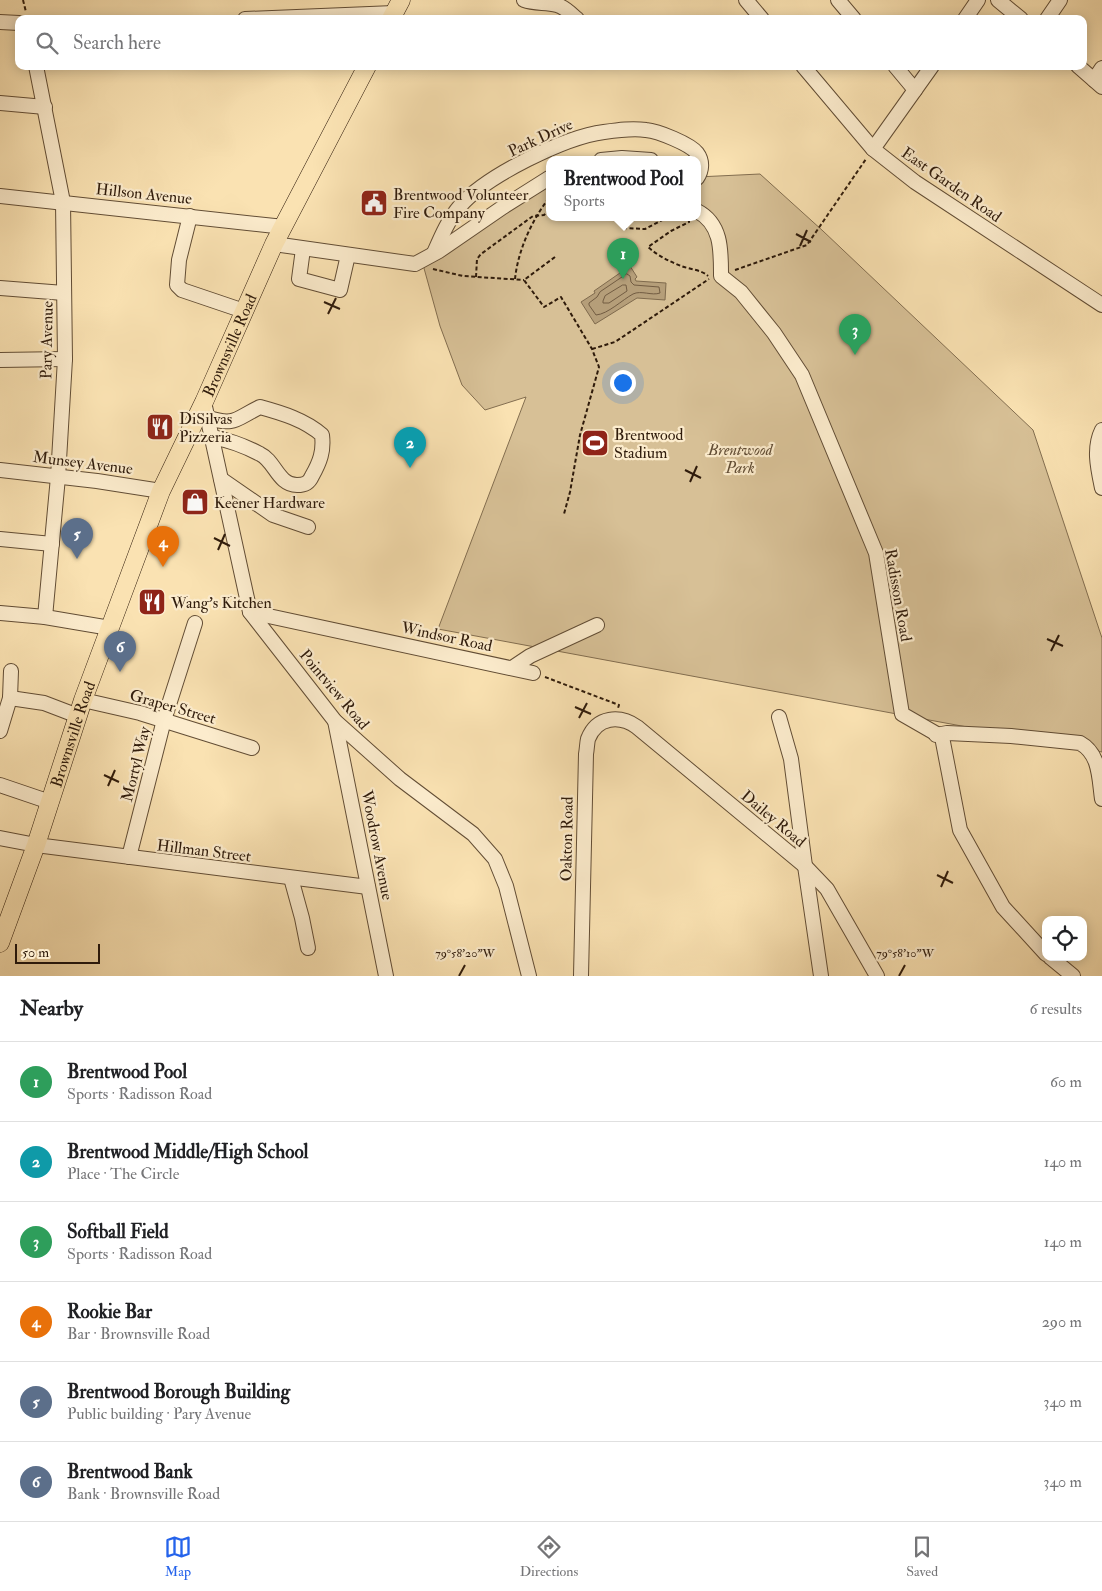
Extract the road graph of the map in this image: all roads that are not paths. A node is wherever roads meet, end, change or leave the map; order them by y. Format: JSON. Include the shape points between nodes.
{"nodes":[{"id":1,"x":524,"y":0,"type":"edge"},
{"id":2,"x":746,"y":0,"type":"edge"},
{"id":3,"x":838,"y":0,"type":"edge"},
{"id":4,"x":978,"y":0,"type":"edge"},
{"id":5,"x":998,"y":0,"type":"edge"},
{"id":6,"x":1060,"y":0,"type":"edge"},
{"id":7,"x":396,"y":11,"type":"edge"},
{"id":8,"x":320,"y":15,"type":"edge"},
{"id":9,"x":572,"y":15,"type":"edge"},
{"id":10,"x":759,"y":15,"type":"edge"},
{"id":11,"x":851,"y":15,"type":"edge"},
{"id":12,"x":968,"y":15,"type":"edge"},
{"id":13,"x":1017,"y":15,"type":"edge"},
{"id":14,"x":1050,"y":15,"type":"edge"},
{"id":15,"x":0,"y":22,"type":"edge"},
{"id":16,"x":15,"y":23,"type":"edge"},
{"id":17,"x":1102,"y":68,"type":"edge"},
{"id":18,"x":37,"y":70,"type":"edge"},
{"id":19,"x":365,"y":70,"type":"edge"},
{"id":20,"x":806,"y":70,"type":"edge"},
{"id":21,"x":898,"y":70,"type":"edge"},
{"id":22,"x":929,"y":70,"type":"edge"},
{"id":23,"x":1083,"y":70,"type":"edge"},
{"id":24,"x":1098,"y":83,"type":"edge"},
{"id":25,"x":916,"y":90,"type":"junction"},
{"id":26,"x":0,"y":102,"type":"edge"},
{"id":27,"x":45,"y":107,"type":"junction"},
{"id":28,"x":873,"y":149,"type":"junction"},
{"id":29,"x":698,"y":156,"type":"edge"},
{"id":30,"x":546,"y":180,"type":"edge"},
{"id":31,"x":0,"y":196,"type":"edge"},
{"id":32,"x":63,"y":202,"type":"junction"},
{"id":33,"x":701,"y":214,"type":"edge"},
{"id":34,"x":190,"y":216,"type":"junction"},
{"id":35,"x":284,"y":226,"type":"junction"},
{"id":36,"x":274,"y":244,"type":"junction"},
{"id":37,"x":303,"y":249,"type":"junction"},
{"id":38,"x":434,"y":253,"type":"junction"},
{"id":39,"x":348,"y":255,"type":"junction"},
{"id":40,"x":0,"y":288,"type":"edge"},
{"id":41,"x":64,"y":293,"type":"junction"},
{"id":42,"x":1102,"y":305,"type":"edge"},
{"id":43,"x":244,"y":311,"type":"junction"},
{"id":44,"x":65,"y":359,"type":"junction"},
{"id":45,"x":0,"y":360,"type":"edge"},
{"id":46,"x":206,"y":410,"type":"junction"},
{"id":47,"x":1102,"y":430,"type":"edge"},
{"id":48,"x":212,"y":437,"type":"junction"},
{"id":49,"x":0,"y":470,"type":"edge"},
{"id":50,"x":58,"y":477,"type":"junction"},
{"id":51,"x":221,"y":479,"type":"junction"},
{"id":52,"x":1102,"y":488,"type":"edge"},
{"id":53,"x":161,"y":490,"type":"junction"},
{"id":54,"x":308,"y":527,"type":"dead end"},
{"id":55,"x":0,"y":539,"type":"edge"},
{"id":56,"x":52,"y":544,"type":"junction"},
{"id":57,"x":250,"y":612,"type":"junction"},
{"id":58,"x":0,"y":613,"type":"edge"},
{"id":59,"x":45,"y":617,"type":"junction"},
{"id":60,"x":195,"y":623,"type":"dead end"},
{"id":61,"x":596,"y":625,"type":"dead end"},
{"id":62,"x":110,"y":628,"type":"junction"},
{"id":63,"x":512,"y":668,"type":"junction"},
{"id":64,"x":11,"y":671,"type":"dead end"},
{"id":65,"x":533,"y":672,"type":"road end"},
{"id":66,"x":10,"y":698,"type":"junction"},
{"id":67,"x":81,"y":708,"type":"junction"},
{"id":68,"x":779,"y":717,"type":"dead end"},
{"id":69,"x":616,"y":718,"type":"joint"},
{"id":70,"x":164,"y":720,"type":"junction"},
{"id":71,"x":336,"y":721,"type":"junction"},
{"id":72,"x":0,"y":731,"type":"edge"},
{"id":73,"x":936,"y":734,"type":"junction"},
{"id":74,"x":252,"y":748,"type":"dead end"},
{"id":75,"x":0,"y":785,"type":"edge"},
{"id":76,"x":1101,"y":793,"type":"edge"},
{"id":77,"x":50,"y":802,"type":"junction"},
{"id":78,"x":0,"y":838,"type":"edge"},
{"id":79,"x":36,"y":845,"type":"junction"},
{"id":80,"x":129,"y":858,"type":"junction"},
{"id":81,"x":805,"y":866,"type":"junction"},
{"id":82,"x":291,"y":878,"type":"junction"},
{"id":83,"x":368,"y":887,"type":"junction"},
{"id":84,"x":0,"y":943,"type":"edge"},
{"id":85,"x":308,"y":948,"type":"dead end"},
{"id":86,"x":1042,"y":950,"type":"edge"},
{"id":87,"x":1055,"y":961,"type":"edge"},
{"id":88,"x":386,"y":976,"type":"edge"},
{"id":89,"x":529,"y":976,"type":"edge"},
{"id":90,"x":581,"y":976,"type":"edge"},
{"id":91,"x":821,"y":976,"type":"edge"},
{"id":92,"x":877,"y":976,"type":"edge"},
{"id":93,"x":1073,"y":976,"type":"edge"}],
"edges":[{"from":1,"to":9,"type":"street","via":[[557,5]]},
{"from":2,"to":10,"type":"street"},
{"from":3,"to":11,"type":"street"},
{"from":4,"to":12,"type":"street"},
{"from":5,"to":13,"type":"street"},
{"from":6,"to":14,"type":"street"},
{"from":7,"to":8,"type":"street"},
{"from":15,"to":16,"type":"street"},
{"from":17,"to":24,"type":"street"},
{"from":18,"to":27,"type":"street","name":"Pary Avenue"},
{"from":19,"to":35,"type":"main road","name":"Brownsville Road"},
{"from":20,"to":28,"type":"street","name":"East Garden Road"},
{"from":21,"to":25,"type":"street"},
{"from":22,"to":25,"type":"street"},
{"from":23,"to":24,"type":"street"},
{"from":25,"to":28,"type":"street"},
{"from":26,"to":27,"type":"street"},
{"from":27,"to":32,"type":"street","name":"Pary Avenue"},
{"from":28,"to":42,"type":"street","name":"East Garden Road","via":[[915,182]]},
{"from":29,"to":38,"type":"street","name":"Park Drive","via":[[668,136],[632,129],[583,136],[559,144],[528,159],[470,196],[452,216]]},
{"from":30,"to":38,"type":"street"},
{"from":31,"to":32,"type":"street","name":"Hillson Avenue"},
{"from":32,"to":34,"type":"street","name":"Hillson Avenue"},
{"from":32,"to":41,"type":"street","name":"Pary Avenue"},
{"from":33,"to":73,"type":"street","name":"Radisson Road","via":[[714,225],[719,238],[721,276],[741,292],[769,326],[802,375],[876,553],[902,714]]},
{"from":34,"to":35,"type":"street","name":"Hillson Avenue"},
{"from":34,"to":43,"type":"street","via":[[179,260],[177,285],[182,290]]},
{"from":35,"to":36,"type":"main road","name":"Brownsville Road"},
{"from":36,"to":37,"type":"street"},
{"from":36,"to":43,"type":"main road","name":"Brownsville Road"},
{"from":37,"to":39,"type":"street"},
{"from":37,"to":39,"type":"street","via":[[299,279],[340,290]]},
{"from":38,"to":39,"type":"street","via":[[414,264]]},
{"from":40,"to":41,"type":"street"},
{"from":41,"to":44,"type":"street","name":"Pary Avenue"},
{"from":43,"to":46,"type":"main road","name":"Brownsville Road"},
{"from":44,"to":45,"type":"street"},
{"from":44,"to":50,"type":"street","name":"Pary Avenue"},
{"from":46,"to":48,"type":"street","name":"Pointview Road"},
{"from":46,"to":48,"type":"street","via":[[225,423],[260,408],[271,410],[313,427],[322,435],[323,447],[309,482],[293,485],[287,484],[261,454]]},
{"from":46,"to":53,"type":"main road","name":"Brownsville Road"},
{"from":47,"to":52,"type":"street","via":[[1097,460]]},
{"from":48,"to":51,"type":"street","name":"Pointview Road"},
{"from":49,"to":50,"type":"street","name":"Munsey Avenue"},
{"from":50,"to":53,"type":"street","name":"Munsey Avenue"},
{"from":50,"to":56,"type":"street","name":"Pary Avenue"},
{"from":51,"to":54,"type":"street","via":[[273,515]]},
{"from":51,"to":57,"type":"street","name":"Pointview Road"},
{"from":53,"to":62,"type":"main road","name":"Brownsville Road"},
{"from":55,"to":56,"type":"street"},
{"from":56,"to":59,"type":"street","name":"Pary Avenue"},
{"from":57,"to":63,"type":"street","name":"Windsor Road"},
{"from":57,"to":71,"type":"street","name":"Pointview Road"},
{"from":58,"to":59,"type":"street"},
{"from":59,"to":62,"type":"street"},
{"from":60,"to":70,"type":"street","name":"Mortyl Way"},
{"from":61,"to":63,"type":"street"},
{"from":62,"to":67,"type":"main road","name":"Brownsville Road"},
{"from":63,"to":65,"type":"street","name":"Windsor Road"},
{"from":64,"to":66,"type":"street"},
{"from":66,"to":67,"type":"street","name":"Graper Street"},
{"from":66,"to":72,"type":"street"},
{"from":67,"to":70,"type":"street","name":"Graper Street","via":[[140,713]]},
{"from":67,"to":77,"type":"main road","name":"Brownsville Road"},
{"from":68,"to":81,"type":"street","via":[[792,759]]},
{"from":69,"to":81,"type":"street","name":"Dailey Road","via":[[628,720],[637,727]]},
{"from":69,"to":90,"type":"street","name":"Oakton Road","via":[[600,723],[588,739]]},
{"from":70,"to":74,"type":"street","name":"Graper Street"},
{"from":70,"to":80,"type":"street","name":"Mortyl Way"},
{"from":71,"to":83,"type":"street","name":"Woodrow Avenue"},
{"from":71,"to":89,"type":"street","name":"Pointview Road","via":[[400,780],[473,834],[495,859],[506,886]]},
{"from":73,"to":76,"type":"street","via":[[1011,736],[1080,743],[1094,756]]},
{"from":73,"to":86,"type":"street","via":[[942,737],[960,830],[1002,907]]},
{"from":75,"to":77,"type":"street"},
{"from":77,"to":79,"type":"main road","name":"Brownsville Road"},
{"from":78,"to":79,"type":"street","name":"Hillman Street"},
{"from":79,"to":80,"type":"street","name":"Hillman Street"},
{"from":79,"to":84,"type":"main road","name":"Brownsville Road"},
{"from":80,"to":82,"type":"street","name":"Hillman Street"},
{"from":81,"to":91,"type":"street"},
{"from":81,"to":92,"type":"street","name":"Dailey Road","via":[[826,889]]},
{"from":82,"to":83,"type":"street","name":"Hillman Street"},
{"from":82,"to":85,"type":"street"},
{"from":83,"to":88,"type":"street","name":"Woodrow Avenue"},
{"from":87,"to":93,"type":"street"}]}
